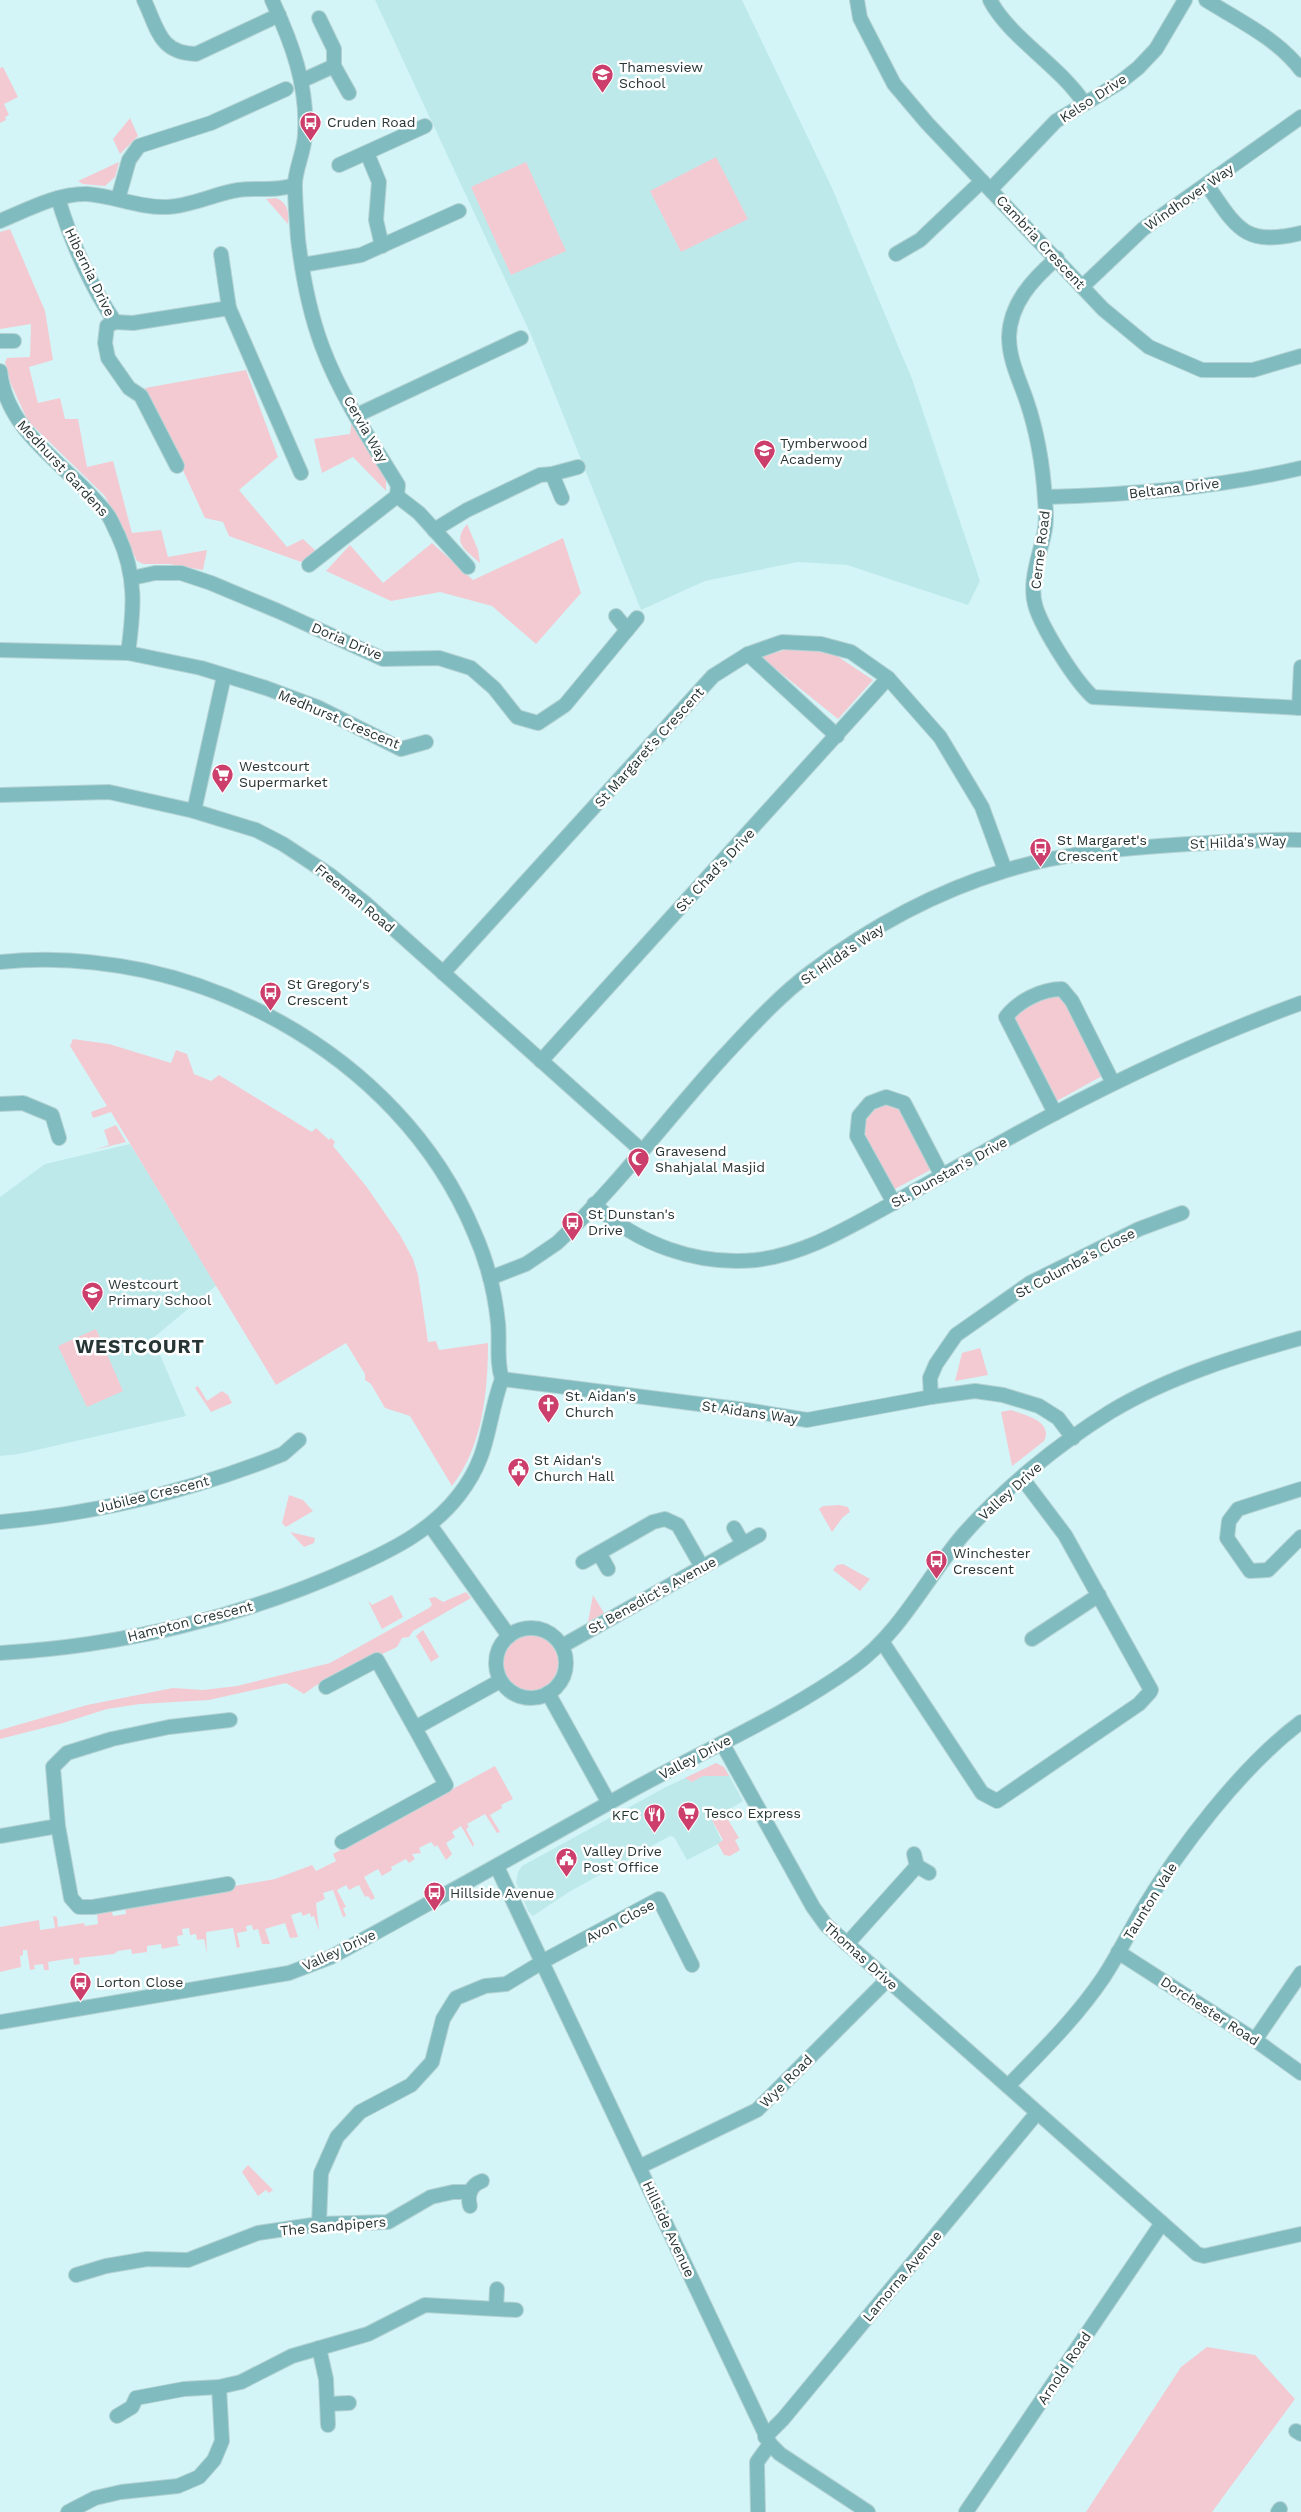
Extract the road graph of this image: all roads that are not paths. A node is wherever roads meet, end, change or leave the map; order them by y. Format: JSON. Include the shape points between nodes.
{"nodes":[{"id":1,"x":144,"y":0,"type":"edge"},
{"id":2,"x":272,"y":0,"type":"edge"},
{"id":3,"x":857,"y":0,"type":"edge"},
{"id":4,"x":990,"y":0,"type":"edge"},
{"id":5,"x":1185,"y":0,"type":"edge"},
{"id":6,"x":1206,"y":0,"type":"edge"},
{"id":7,"x":279,"y":15,"type":"junction"},
{"id":8,"x":319,"y":18,"type":"dead end"},
{"id":9,"x":334,"y":66,"type":"junction"},
{"id":10,"x":1301,"y":70,"type":"edge"},
{"id":11,"x":301,"y":81,"type":"junction"},
{"id":12,"x":286,"y":89,"type":"dead end"},
{"id":13,"x":349,"y":93,"type":"dead end"},
{"id":14,"x":1084,"y":103,"type":"junction"},
{"id":15,"x":1301,"y":117,"type":"edge"},
{"id":16,"x":425,"y":126,"type":"dead end"},
{"id":17,"x":367,"y":153,"type":"junction"},
{"id":18,"x":340,"y":165,"type":"dead end"},
{"id":19,"x":294,"y":185,"type":"junction"},
{"id":20,"x":987,"y":185,"type":"junction"},
{"id":21,"x":1206,"y":186,"type":"junction"},
{"id":22,"x":58,"y":198,"type":"junction"},
{"id":23,"x":118,"y":199,"type":"junction"},
{"id":24,"x":459,"y":211,"type":"dead end"},
{"id":25,"x":0,"y":221,"type":"edge"},
{"id":26,"x":1301,"y":233,"type":"edge"},
{"id":27,"x":382,"y":246,"type":"junction"},
{"id":28,"x":221,"y":254,"type":"dead end"},
{"id":29,"x":896,"y":254,"type":"dead end"},
{"id":30,"x":1057,"y":258,"type":"junction"},
{"id":31,"x":302,"y":265,"type":"junction"},
{"id":32,"x":1083,"y":286,"type":"junction"},
{"id":33,"x":229,"y":308,"type":"junction"},
{"id":34,"x":114,"y":322,"type":"junction"},
{"id":35,"x":521,"y":338,"type":"dead end"},
{"id":36,"x":0,"y":341,"type":"edge"},
{"id":37,"x":14,"y":341,"type":"dead end"},
{"id":38,"x":1301,"y":356,"type":"edge"},
{"id":39,"x":0,"y":371,"type":"edge"},
{"id":40,"x":357,"y":415,"type":"junction"},
{"id":41,"x":177,"y":466,"type":"dead end"},
{"id":42,"x":578,"y":466,"type":"dead end"},
{"id":43,"x":1301,"y":468,"type":"edge"},
{"id":44,"x":301,"y":473,"type":"dead end"},
{"id":45,"x":552,"y":474,"type":"junction"},
{"id":46,"x":397,"y":496,"type":"junction"},
{"id":47,"x":1045,"y":497,"type":"junction"},
{"id":48,"x":562,"y":498,"type":"dead end"},
{"id":49,"x":434,"y":530,"type":"junction"},
{"id":50,"x":310,"y":565,"type":"dead end"},
{"id":51,"x":468,"y":567,"type":"dead end"},
{"id":52,"x":132,"y":578,"type":"junction"},
{"id":53,"x":616,"y":616,"type":"dead end"},
{"id":54,"x":637,"y":618,"type":"dead end"},
{"id":55,"x":627,"y":630,"type":"junction"},
{"id":56,"x":0,"y":650,"type":"edge"},
{"id":57,"x":128,"y":653,"type":"junction"},
{"id":58,"x":748,"y":654,"type":"junction"},
{"id":59,"x":1301,"y":667,"type":"edge"},
{"id":60,"x":224,"y":676,"type":"junction"},
{"id":61,"x":888,"y":678,"type":"junction"},
{"id":62,"x":1300,"y":708,"type":"edge"},
{"id":63,"x":837,"y":736,"type":"junction"},
{"id":64,"x":426,"y":742,"type":"dead end"},
{"id":65,"x":0,"y":795,"type":"edge"},
{"id":66,"x":194,"y":811,"type":"junction"},
{"id":67,"x":1301,"y":840,"type":"edge"},
{"id":68,"x":1004,"y":870,"type":"junction"},
{"id":69,"x":0,"y":962,"type":"edge"},
{"id":70,"x":443,"y":973,"type":"junction"},
{"id":71,"x":1301,"y":1004,"type":"edge"},
{"id":72,"x":541,"y":1061,"type":"junction"},
{"id":73,"x":1113,"y":1083,"type":"junction"},
{"id":74,"x":0,"y":1104,"type":"edge"},
{"id":75,"x":1055,"y":1113,"type":"junction"},
{"id":76,"x":59,"y":1138,"type":"dead end"},
{"id":77,"x":641,"y":1150,"type":"junction"},
{"id":78,"x":942,"y":1176,"type":"junction"},
{"id":79,"x":894,"y":1203,"type":"junction"},
{"id":80,"x":594,"y":1204,"type":"junction"},
{"id":81,"x":1182,"y":1213,"type":"dead end"},
{"id":82,"x":490,"y":1278,"type":"junction"},
{"id":83,"x":1301,"y":1338,"type":"edge"},
{"id":84,"x":502,"y":1379,"type":"junction"},
{"id":85,"x":931,"y":1396,"type":"junction"},
{"id":86,"x":1073,"y":1438,"type":"junction"},
{"id":87,"x":299,"y":1440,"type":"dead end"},
{"id":88,"x":1022,"y":1478,"type":"junction"},
{"id":89,"x":1301,"y":1489,"type":"edge"},
{"id":90,"x":0,"y":1522,"type":"edge"},
{"id":91,"x":430,"y":1526,"type":"junction"},
{"id":92,"x":734,"y":1528,"type":"dead end"},
{"id":93,"x":759,"y":1535,"type":"dead end"},
{"id":94,"x":1301,"y":1537,"type":"edge"},
{"id":95,"x":743,"y":1544,"type":"junction"},
{"id":96,"x":599,"y":1553,"type":"junction"},
{"id":97,"x":583,"y":1562,"type":"dead end"},
{"id":98,"x":702,"y":1567,"type":"junction"},
{"id":99,"x":608,"y":1569,"type":"dead end"},
{"id":100,"x":1099,"y":1595,"type":"junction"},
{"id":101,"x":509,"y":1636,"type":"junction"},
{"id":102,"x":1032,"y":1639,"type":"dead end"},
{"id":103,"x":883,"y":1642,"type":"junction"},
{"id":104,"x":562,"y":1646,"type":"junction"},
{"id":105,"x":0,"y":1653,"type":"edge"},
{"id":106,"x":500,"y":1681,"type":"junction"},
{"id":107,"x":326,"y":1687,"type":"dead end"},
{"id":108,"x":548,"y":1693,"type":"junction"},
{"id":109,"x":230,"y":1720,"type":"dead end"},
{"id":110,"x":1301,"y":1722,"type":"edge"},
{"id":111,"x":415,"y":1728,"type":"junction"},
{"id":112,"x":722,"y":1743,"type":"junction"},
{"id":113,"x":609,"y":1803,"type":"junction"},
{"id":114,"x":58,"y":1826,"type":"junction"},
{"id":115,"x":0,"y":1836,"type":"edge"},
{"id":116,"x":342,"y":1842,"type":"dead end"},
{"id":117,"x":920,"y":1864,"type":"dead end"},
{"id":118,"x":497,"y":1867,"type":"junction"},
{"id":119,"x":228,"y":1884,"type":"dead end"},
{"id":120,"x":847,"y":1944,"type":"junction"},
{"id":121,"x":1118,"y":1952,"type":"junction"},
{"id":122,"x":543,"y":1963,"type":"junction"},
{"id":123,"x":692,"y":1965,"type":"dead end"},
{"id":124,"x":1301,"y":1973,"type":"edge"},
{"id":125,"x":887,"y":1980,"type":"junction"},
{"id":126,"x":0,"y":2022,"type":"edge"},
{"id":127,"x":1255,"y":2040,"type":"junction"},
{"id":128,"x":1301,"y":2073,"type":"edge"},
{"id":129,"x":1008,"y":2086,"type":"junction"},
{"id":130,"x":1037,"y":2113,"type":"junction"},
{"id":131,"x":639,"y":2167,"type":"junction"},
{"id":132,"x":482,"y":2182,"type":"dead end"},
{"id":133,"x":1162,"y":2223,"type":"junction"},
{"id":134,"x":319,"y":2224,"type":"junction"},
{"id":135,"x":1301,"y":2234,"type":"edge"},
{"id":136,"x":76,"y":2275,"type":"dead end"},
{"id":137,"x":497,"y":2289,"type":"dead end"},
{"id":138,"x":496,"y":2308,"type":"junction"},
{"id":139,"x":516,"y":2310,"type":"dead end"},
{"id":140,"x":319,"y":2348,"type":"junction"},
{"id":141,"x":219,"y":2387,"type":"junction"},
{"id":142,"x":349,"y":2403,"type":"dead end"},
{"id":143,"x":328,"y":2404,"type":"junction"},
{"id":144,"x":117,"y":2416,"type":"dead end"},
{"id":145,"x":328,"y":2425,"type":"dead end"},
{"id":146,"x":767,"y":2440,"type":"junction"},
{"id":147,"x":68,"y":2512,"type":"edge"},
{"id":148,"x":758,"y":2512,"type":"edge"},
{"id":149,"x":868,"y":2512,"type":"edge"},
{"id":150,"x":966,"y":2512,"type":"edge"}],
"edges":[{"from":1,"to":7,"type":"street","via":[[165,45],[175,51],[196,54]]},
{"from":2,"to":7,"type":"street","name":"Cervia Way"},
{"from":3,"to":20,"type":"street","name":"Cambria Crescent","via":[[860,18],[894,84]]},
{"from":4,"to":14,"type":"street"},
{"from":5,"to":14,"type":"street","name":"Kelso Drive","via":[[1156,49],[1138,68]]},
{"from":6,"to":10,"type":"street","via":[[1272,42]]},
{"from":7,"to":11,"type":"street","name":"Cervia Way","via":[[293,48]]},
{"from":8,"to":9,"type":"street","via":[[334,49]]},
{"from":9,"to":11,"type":"street"},
{"from":9,"to":13,"type":"street"},
{"from":11,"to":19,"type":"street","name":"Cervia Way","via":[[306,135]]},
{"from":12,"to":23,"type":"street","via":[[211,123],[140,146],[129,160]]},
{"from":14,"to":20,"type":"street","name":"Kelso Drive","via":[[1056,122]]},
{"from":15,"to":21,"type":"street","name":"Windhover Way"},
{"from":16,"to":17,"type":"street"},
{"from":17,"to":18,"type":"street"},
{"from":17,"to":27,"type":"street","via":[[378,182],[376,220]]},
{"from":19,"to":23,"type":"street","via":[[280,189],[238,190],[176,207]]},
{"from":19,"to":31,"type":"street","name":"Cervia Way"},
{"from":20,"to":29,"type":"street","name":"Kelso Drive","via":[[920,240]]},
{"from":20,"to":30,"type":"street","name":"Cambria Crescent"},
{"from":21,"to":26,"type":"street","via":[[1241,229],[1262,238]]},
{"from":21,"to":32,"type":"street","name":"Windhover Way","via":[[1142,229]]},
{"from":22,"to":23,"type":"street","via":[[85,194]]},
{"from":22,"to":25,"type":"street"},
{"from":22,"to":34,"type":"street","name":"Hibernia Drive","via":[[68,227]]},
{"from":24,"to":27,"type":"street"},
{"from":27,"to":31,"type":"street","via":[[353,257]]},
{"from":28,"to":33,"type":"street"},
{"from":30,"to":32,"type":"street","name":"Cambria Crescent"},
{"from":30,"to":47,"type":"street","name":"Cerne Road","via":[[1035,278],[1021,297],[1009,337],[1011,357],[1037,438]]},
{"from":31,"to":40,"type":"street","name":"Cervia Way","via":[[322,346]]},
{"from":32,"to":38,"type":"street","name":"Cambria Crescent","via":[[1103,309],[1149,347],[1202,370],[1253,370]]},
{"from":33,"to":34,"type":"street","name":"Hibernia Drive","via":[[133,323]]},
{"from":33,"to":44,"type":"street"},
{"from":34,"to":41,"type":"street","via":[[107,326],[105,343],[108,358],[129,388],[140,396]]},
{"from":35,"to":40,"type":"street"},
{"from":36,"to":37,"type":"street"},
{"from":39,"to":52,"type":"street","name":"Medhurst Gardens","via":[[9,405],[22,427],[108,515],[123,546]]},
{"from":40,"to":46,"type":"street","name":"Cervia Way","via":[[398,485]]},
{"from":42,"to":45,"type":"street"},
{"from":43,"to":47,"type":"street","name":"Beltana Drive","via":[[1145,493]]},
{"from":45,"to":48,"type":"street"},
{"from":45,"to":49,"type":"street","via":[[540,474],[466,510]]},
{"from":46,"to":49,"type":"street"},
{"from":46,"to":50,"type":"street"},
{"from":47,"to":62,"type":"street","name":"Cerne Road","via":[[1044,533],[1033,584],[1036,608],[1080,686],[1093,697]]},
{"from":49,"to":51,"type":"street"},
{"from":52,"to":55,"type":"street","name":"Doria Drive","via":[[155,573],[181,573],[278,611],[383,659],[440,658],[471,668],[494,688],[517,717],[538,723],[565,705]]},
{"from":52,"to":57,"type":"street","name":"Medhurst Gardens","via":[[134,611]]},
{"from":53,"to":55,"type":"street"},
{"from":54,"to":55,"type":"street","name":"Doria Drive"},
{"from":56,"to":57,"type":"street","name":"Medhurst Crescent"},
{"from":57,"to":60,"type":"street","name":"Medhurst Crescent"},
{"from":58,"to":61,"type":"street","name":"St Margaret's Crescent","via":[[782,642],[821,644],[851,652]]},
{"from":58,"to":63,"type":"street"},
{"from":58,"to":70,"type":"street","name":"St Margaret's Crescent","via":[[713,676]]},
{"from":59,"to":62,"type":"street"},
{"from":60,"to":64,"type":"street","name":"Medhurst Crescent","via":[[317,707],[401,749]]},
{"from":60,"to":66,"type":"street"},
{"from":61,"to":63,"type":"street","name":"St. Chad's Drive"},
{"from":61,"to":68,"type":"street","name":"St Margaret's Crescent","via":[[940,737],[982,807]]},
{"from":63,"to":72,"type":"street","name":"St. Chad's Drive"},
{"from":65,"to":66,"type":"street","name":"Freeman Road","via":[[109,792]]},
{"from":66,"to":70,"type":"street","name":"Freeman Road","via":[[256,830],[310,860],[364,902]]},
{"from":67,"to":68,"type":"street","name":"St Hilda's Way","via":[[1133,848],[1081,854]]},
{"from":68,"to":77,"type":"street","name":"St Hilda's Way","via":[[966,884],[870,932],[811,973],[724,1057]]},
{"from":69,"to":82,"type":"street","via":[[69,959],[135,968],[242,1002],[320,1046],[378,1095],[424,1146],[459,1198]]},
{"from":70,"to":72,"type":"street","name":"Freeman Road"},
{"from":71,"to":73,"type":"street","name":"St. Dunstan's Drive","via":[[1211,1039]]},
{"from":72,"to":77,"type":"street","name":"Freeman Road"},
{"from":73,"to":75,"type":"street","name":"St. Dunstan's Drive"},
{"from":73,"to":75,"type":"street","via":[[1072,1001],[1062,989],[1049,989],[1013,1008],[1006,1017]]},
{"from":74,"to":76,"type":"street","via":[[23,1103],[52,1115]]},
{"from":75,"to":78,"type":"street","name":"St. Dunstan's Drive"},
{"from":77,"to":80,"type":"street","name":"St Hilda's Way"},
{"from":78,"to":79,"type":"street","name":"St. Dunstan's Drive"},
{"from":78,"to":79,"type":"street","via":[[904,1103],[886,1097],[870,1104],[859,1116],[857,1136]]},
{"from":79,"to":80,"type":"street","name":"St. Dunstan's Drive","via":[[805,1249],[737,1261],[697,1257],[662,1247],[624,1228]]},
{"from":80,"to":82,"type":"street","name":"St Hilda's Way","via":[[542,1254]]},
{"from":81,"to":85,"type":"street","name":"St Columba's Close","via":[[1138,1229],[1030,1283],[956,1335],[930,1378]]},
{"from":82,"to":84,"type":"street","via":[[498,1324],[498,1364]]},
{"from":83,"to":86,"type":"street","name":"Valley Drive","via":[[1241,1355],[1155,1390],[1112,1411]]},
{"from":84,"to":85,"type":"street","name":"St Aidans Way","via":[[807,1420]]},
{"from":84,"to":91,"type":"street","via":[[478,1466],[460,1493]]},
{"from":85,"to":86,"type":"street","name":"St Aidans Way","via":[[975,1391],[1003,1395],[1038,1406],[1058,1418]]},
{"from":86,"to":88,"type":"street","name":"Valley Drive"},
{"from":87,"to":90,"type":"street","name":"Jubilee Crescent","via":[[283,1454],[172,1491],[84,1511]]},
{"from":88,"to":100,"type":"street","via":[[1061,1529]]},
{"from":88,"to":103,"type":"street","name":"Valley Drive","via":[[964,1534]]},
{"from":89,"to":94,"type":"street","via":[[1238,1509],[1229,1521],[1227,1538],[1250,1570],[1268,1570]]},
{"from":91,"to":101,"type":"street"},
{"from":91,"to":105,"type":"street","name":"Hampton Crescent","via":[[372,1559],[321,1582],[172,1628],[83,1644]]},
{"from":92,"to":95,"type":"street"},
{"from":93,"to":95,"type":"street","name":"St Benedict's Avenue"},
{"from":95,"to":98,"type":"street","name":"St Benedict's Avenue"},
{"from":96,"to":97,"type":"street"},
{"from":96,"to":98,"type":"street","via":[[653,1522],[668,1519],[678,1525]]},
{"from":96,"to":99,"type":"street"},
{"from":98,"to":104,"type":"street","name":"St Benedict's Avenue"},
{"from":100,"to":102,"type":"street"},
{"from":100,"to":103,"type":"street","via":[[1151,1690],[1139,1704],[996,1801],[982,1793]]},
{"from":101,"to":104,"type":"street","via":[[524,1629],[536,1629],[550,1634]]},
{"from":101,"to":106,"type":"street","via":[[496,1656],[495,1666]]},
{"from":103,"to":112,"type":"street","name":"Valley Drive","via":[[822,1688]]},
{"from":104,"to":108,"type":"street","via":[[566,1657],[564,1674]]},
{"from":106,"to":108,"type":"street","via":[[510,1692],[524,1697],[540,1697]]},
{"from":106,"to":111,"type":"street"},
{"from":107,"to":111,"type":"street","via":[[377,1660]]},
{"from":108,"to":113,"type":"street"},
{"from":109,"to":114,"type":"street","via":[[140,1733],[67,1753],[53,1767]]},
{"from":110,"to":121,"type":"street","name":"Taunton Vale","via":[[1247,1773],[1192,1835]]},
{"from":111,"to":116,"type":"street","via":[[446,1785]]},
{"from":112,"to":113,"type":"street","name":"Valley Drive"},
{"from":112,"to":120,"type":"street","name":"Thomas Drive","via":[[820,1918]]},
{"from":113,"to":118,"type":"street","name":"Valley Drive"},
{"from":114,"to":115,"type":"street"},
{"from":114,"to":119,"type":"street","via":[[71,1898],[79,1907]]},
{"from":117,"to":120,"type":"street"},
{"from":118,"to":122,"type":"street","name":"Hillside Avenue"},
{"from":118,"to":126,"type":"street","name":"Valley Drive","via":[[331,1957],[289,1973]]},
{"from":120,"to":125,"type":"street","name":"Thomas Drive"},
{"from":121,"to":127,"type":"street","name":"Dorchester Road"},
{"from":121,"to":129,"type":"street","name":"Taunton Vale","via":[[1081,2007]]},
{"from":122,"to":123,"type":"street","name":"Avon Close","via":[[663,1896]]},
{"from":122,"to":131,"type":"street","name":"Hillside Avenue"},
{"from":122,"to":134,"type":"street","name":"Avon Close","via":[[506,1984],[485,1986],[456,1998],[443,2019],[432,2062],[412,2085],[360,2112],[337,2137],[322,2173]]},
{"from":124,"to":127,"type":"street"},
{"from":125,"to":129,"type":"street","name":"Thomas Drive"},
{"from":125,"to":131,"type":"street","name":"Wye Road","via":[[759,2108]]},
{"from":127,"to":128,"type":"street","name":"Dorchester Road"},
{"from":129,"to":130,"type":"street"},
{"from":130,"to":133,"type":"street"},
{"from":130,"to":146,"type":"street","name":"Lamorna Avenue"},
{"from":131,"to":146,"type":"street","name":"Hillside Avenue"},
{"from":132,"to":134,"type":"street","name":"The Sandpipers","via":[[475,2184],[470,2199],[453,2192],[431,2198],[388,2222]]},
{"from":133,"to":135,"type":"street","via":[[1203,2256]]},
{"from":133,"to":150,"type":"street","name":"Arnold Road"},
{"from":134,"to":136,"type":"street","name":"The Sandpipers","via":[[258,2233],[188,2260],[147,2259]]},
{"from":137,"to":138,"type":"street"},
{"from":138,"to":139,"type":"street"},
{"from":138,"to":140,"type":"street","via":[[425,2305],[368,2334]]},
{"from":140,"to":141,"type":"street","via":[[292,2356],[247,2380]]},
{"from":140,"to":143,"type":"street"},
{"from":141,"to":144,"type":"street","via":[[184,2389],[136,2398],[132,2407]]},
{"from":141,"to":147,"type":"street","via":[[222,2441],[214,2460],[199,2477],[178,2486],[95,2498]]},
{"from":142,"to":143,"type":"street"},
{"from":143,"to":145,"type":"street"},
{"from":146,"to":148,"type":"street","via":[[757,2462]]},
{"from":146,"to":149,"type":"street","via":[[780,2454]]}]}
